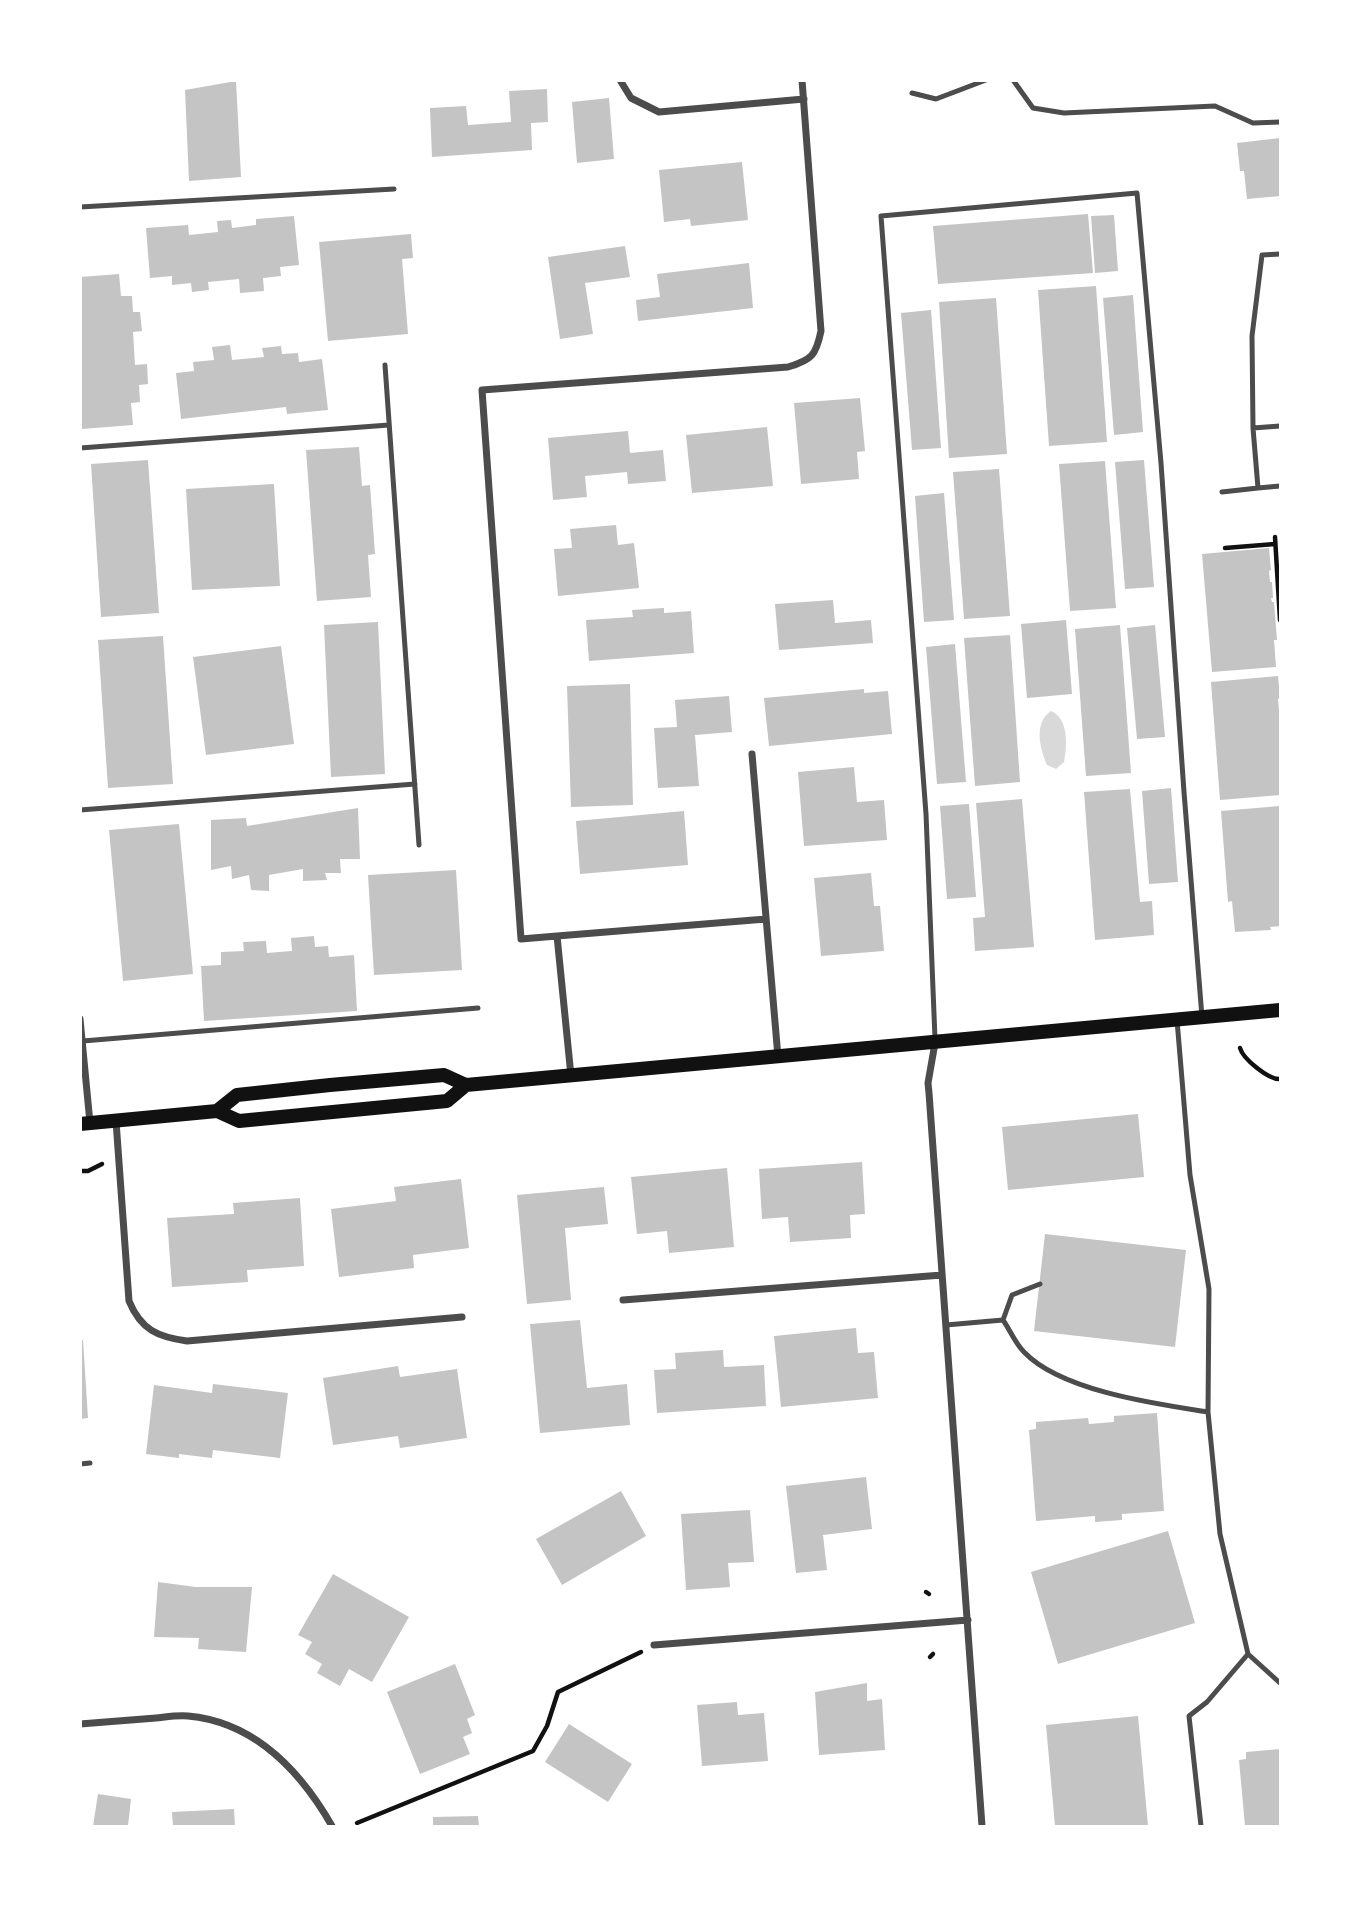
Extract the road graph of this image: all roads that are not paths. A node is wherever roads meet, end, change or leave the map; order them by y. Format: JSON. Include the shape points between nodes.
{"nodes":[{"id":1,"x":620,"y":80,"type":"edge"},
{"id":2,"x":802,"y":80,"type":"edge"},
{"id":3,"x":986,"y":80,"type":"edge"},
{"id":4,"x":1013,"y":80,"type":"edge"},
{"id":5,"x":912,"y":93,"type":"dead end"},
{"id":6,"x":804,"y":99,"type":"junction"},
{"id":7,"x":1280,"y":122,"type":"edge"},
{"id":8,"x":394,"y":189,"type":"dead end"},
{"id":9,"x":80,"y":207,"type":"edge"},
{"id":10,"x":1280,"y":254,"type":"edge"},
{"id":11,"x":385,"y":365,"type":"dead end"},
{"id":12,"x":389,"y":425,"type":"junction"},
{"id":13,"x":1280,"y":426,"type":"edge"},
{"id":14,"x":1254,"y":428,"type":"junction"},
{"id":15,"x":80,"y":448,"type":"edge"},
{"id":16,"x":1280,"y":486,"type":"edge"},
{"id":17,"x":1258,"y":488,"type":"junction"},
{"id":18,"x":1222,"y":492,"type":"dead end"},
{"id":19,"x":752,"y":754,"type":"dead end"},
{"id":20,"x":415,"y":785,"type":"junction"},
{"id":21,"x":80,"y":810,"type":"edge"},
{"id":22,"x":419,"y":845,"type":"dead end"},
{"id":23,"x":766,"y":919,"type":"junction"},
{"id":24,"x":557,"y":936,"type":"junction"},
{"id":25,"x":478,"y":1008,"type":"dead end"},
{"id":26,"x":1280,"y":1010,"type":"edge"},
{"id":27,"x":1202,"y":1017,"type":"junction"},
{"id":28,"x":80,"y":1019,"type":"edge"},
{"id":29,"x":1177,"y":1019,"type":"junction"},
{"id":30,"x":83,"y":1041,"type":"junction"},
{"id":31,"x":935,"y":1042,"type":"junction"},
{"id":32,"x":778,"y":1057,"type":"junction"},
{"id":33,"x":571,"y":1076,"type":"junction"},
{"id":34,"x":466,"y":1085,"type":"junction"},
{"id":35,"x":217,"y":1111,"type":"junction"},
{"id":36,"x":116,"y":1121,"type":"junction"},
{"id":37,"x":85,"y":1124,"type":"edge"},
{"id":38,"x":942,"y":1275,"type":"junction"},
{"id":39,"x":1040,"y":1284,"type":"dead end"},
{"id":40,"x":623,"y":1300,"type":"dead end"},
{"id":41,"x":462,"y":1317,"type":"dead end"},
{"id":42,"x":1003,"y":1320,"type":"junction"},
{"id":43,"x":946,"y":1325,"type":"junction"},
{"id":44,"x":1208,"y":1412,"type":"junction"},
{"id":45,"x":90,"y":1463,"type":"dead end"},
{"id":46,"x":80,"y":1464,"type":"edge"},
{"id":47,"x":968,"y":1620,"type":"junction"},
{"id":48,"x":654,"y":1645,"type":"road end"},
{"id":49,"x":1248,"y":1654,"type":"junction"},
{"id":50,"x":1280,"y":1684,"type":"edge"},
{"id":51,"x":80,"y":1724,"type":"edge"},
{"id":52,"x":332,"y":1826,"type":"edge"},
{"id":53,"x":982,"y":1826,"type":"edge"},
{"id":54,"x":1201,"y":1826,"type":"edge"}],
"edges":[{"from":1,"to":6,"type":"street","via":[[632,98],[659,112]]},
{"from":2,"to":6,"type":"street"},
{"from":3,"to":5,"type":"lane","via":[[936,99]]},
{"from":4,"to":7,"type":"lane","via":[[1033,108],[1065,113],[1215,106],[1253,124]]},
{"from":6,"to":24,"type":"street","via":[[821,331],[813,356],[788,367],[482,390],[521,939]]},
{"from":8,"to":9,"type":"lane"},
{"from":10,"to":14,"type":"lane","via":[[1262,256],[1252,335]]},
{"from":11,"to":12,"type":"lane"},
{"from":12,"to":15,"type":"lane"},
{"from":12,"to":20,"type":"lane"},
{"from":13,"to":14,"type":"lane"},
{"from":14,"to":17,"type":"lane"},
{"from":16,"to":17,"type":"lane"},
{"from":17,"to":18,"type":"lane"},
{"from":19,"to":23,"type":"street"},
{"from":20,"to":21,"type":"lane"},
{"from":20,"to":22,"type":"lane"},
{"from":23,"to":24,"type":"street"},
{"from":23,"to":32,"type":"street"},
{"from":24,"to":33,"type":"street"},
{"from":25,"to":30,"type":"lane"},
{"from":26,"to":27,"type":"main road"},
{"from":27,"to":29,"type":"main road"},
{"from":27,"to":31,"type":"lane","via":[[1137,194],[881,216],[926,814]]},
{"from":28,"to":30,"type":"street"},
{"from":29,"to":31,"type":"main road"},
{"from":29,"to":44,"type":"lane","via":[[1191,1175],[1209,1289]]},
{"from":30,"to":37,"type":"street"},
{"from":31,"to":32,"type":"main road"},
{"from":31,"to":38,"type":"street","via":[[928,1083]]},
{"from":32,"to":33,"type":"main road"},
{"from":33,"to":34,"type":"main road"},
{"from":34,"to":35,"type":"main road","via":[[444,1075],[330,1085],[237,1095]]},
{"from":34,"to":35,"type":"main road","via":[[447,1101],[239,1121]]},
{"from":35,"to":36,"type":"main road"},
{"from":36,"to":37,"type":"main road"},
{"from":36,"to":41,"type":"street","via":[[129,1301],[134,1313],[156,1334],[187,1341]]},
{"from":38,"to":40,"type":"street"},
{"from":38,"to":43,"type":"street"},
{"from":39,"to":42,"type":"lane","via":[[1012,1295]]},
{"from":42,"to":43,"type":"lane"},
{"from":42,"to":44,"type":"lane","via":[[1023,1352],[1050,1372],[1105,1392]]},
{"from":43,"to":47,"type":"street"},
{"from":44,"to":49,"type":"lane","via":[[1220,1534]]},
{"from":45,"to":46,"type":"lane"},
{"from":47,"to":48,"type":"street"},
{"from":47,"to":53,"type":"street"},
{"from":49,"to":50,"type":"lane"},
{"from":49,"to":54,"type":"lane","via":[[1189,1716]]},
{"from":51,"to":52,"type":"street","via":[[188,1716],[233,1726],[264,1744],[292,1769]]}]}
